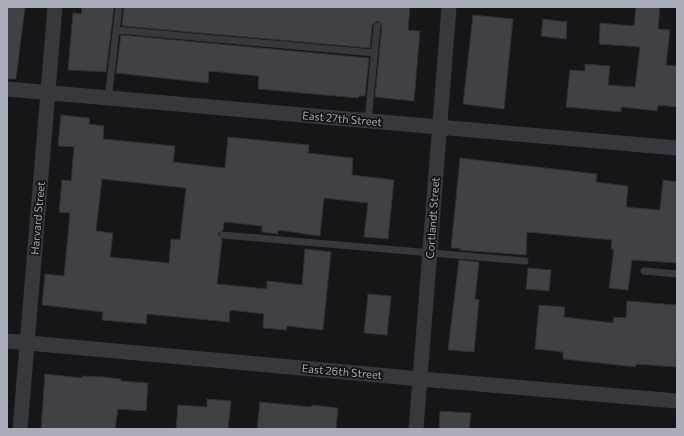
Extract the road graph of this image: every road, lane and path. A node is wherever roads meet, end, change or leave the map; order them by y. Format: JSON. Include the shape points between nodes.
{"nodes":[{"id":1,"x":55,"y":7,"type":"edge"},
{"id":2,"x":119,"y":7,"type":"edge"},
{"id":3,"x":449,"y":7,"type":"edge"},
{"id":4,"x":377,"y":26,"type":"dead end"},
{"id":5,"x":116,"y":30,"type":"junction"},
{"id":6,"x":374,"y":53,"type":"junction"},
{"id":7,"x":7,"y":89,"type":"edge"},
{"id":8,"x":48,"y":93,"type":"junction"},
{"id":9,"x":108,"y":99,"type":"junction"},
{"id":10,"x":368,"y":121,"type":"junction"},
{"id":11,"x":440,"y":128,"type":"junction"},
{"id":12,"x":677,"y":148,"type":"edge"},
{"id":13,"x":223,"y":235,"type":"dead end"},
{"id":14,"x":430,"y":253,"type":"junction"},
{"id":15,"x":525,"y":261,"type":"dead end"},
{"id":16,"x":644,"y":271,"type":"dead end"},
{"id":17,"x":677,"y":274,"type":"edge"},
{"id":18,"x":7,"y":341,"type":"edge"},
{"id":19,"x":28,"y":343,"type":"junction"},
{"id":20,"x":421,"y":379,"type":"junction"},
{"id":21,"x":677,"y":401,"type":"edge"},
{"id":22,"x":20,"y":429,"type":"edge"},
{"id":23,"x":416,"y":429,"type":"edge"}],
"edges":[{"from":1,"to":8,"type":"street","name":"Harvard Street"},
{"from":2,"to":5,"type":"lane"},
{"from":3,"to":11,"type":"street","name":"Cortlandt Street"},
{"from":4,"to":6,"type":"lane"},
{"from":5,"to":6,"type":"lane"},
{"from":5,"to":9,"type":"lane"},
{"from":6,"to":10,"type":"lane"},
{"from":7,"to":8,"type":"street","name":"East 27th Street"},
{"from":8,"to":9,"type":"street","name":"East 27th Street"},
{"from":8,"to":19,"type":"street","name":"Harvard Street"},
{"from":9,"to":10,"type":"street","name":"East 27th Street"},
{"from":10,"to":11,"type":"street","name":"East 27th Street"},
{"from":11,"to":12,"type":"street","name":"East 27th Street"},
{"from":11,"to":14,"type":"street","name":"Cortlandt Street"},
{"from":13,"to":14,"type":"lane"},
{"from":14,"to":15,"type":"lane"},
{"from":14,"to":20,"type":"street","name":"Cortlandt Street"},
{"from":16,"to":17,"type":"lane"},
{"from":18,"to":19,"type":"street","name":"East 26th Street"},
{"from":19,"to":20,"type":"street","name":"East 26th Street"},
{"from":19,"to":22,"type":"street","name":"Harvard Street"},
{"from":20,"to":21,"type":"street","name":"East 26th Street"},
{"from":20,"to":23,"type":"street","name":"Cortlandt Street"}]}
